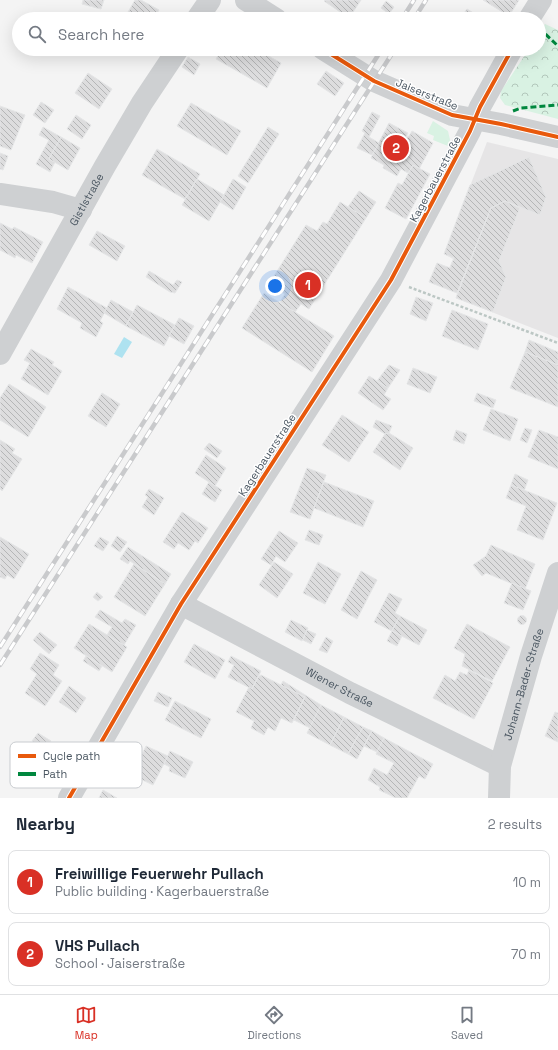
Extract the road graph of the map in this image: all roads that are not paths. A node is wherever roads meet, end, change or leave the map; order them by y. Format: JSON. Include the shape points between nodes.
{"nodes":[{"id":1,"x":210,"y":0,"type":"edge"},
{"id":2,"x":246,"y":0,"type":"edge"},
{"id":3,"x":541,"y":0,"type":"edge"},
{"id":4,"x":202,"y":12,"type":"edge"},
{"id":5,"x":265,"y":12,"type":"edge"},
{"id":6,"x":533,"y":12,"type":"edge"},
{"id":7,"x":173,"y":56,"type":"edge"},
{"id":8,"x":334,"y":56,"type":"edge"},
{"id":9,"x":508,"y":56,"type":"edge"},
{"id":10,"x":475,"y":119,"type":"junction"},
{"id":11,"x":558,"y":137,"type":"edge"},
{"id":12,"x":0,"y":194,"type":"edge"},
{"id":13,"x":82,"y":210,"type":"junction"},
{"id":14,"x":0,"y":354,"type":"edge"},
{"id":15,"x":558,"y":573,"type":"edge"},
{"id":16,"x":181,"y":604,"type":"junction"},
{"id":17,"x":101,"y":742,"type":"edge"},
{"id":18,"x":500,"y":766,"type":"junction"},
{"id":19,"x":75,"y":788,"type":"edge"},
{"id":20,"x":69,"y":798,"type":"edge"},
{"id":21,"x":499,"y":798,"type":"edge"}],
"edges":[{"from":1,"to":4,"type":"street"},
{"from":2,"to":5,"type":"street"},
{"from":3,"to":6,"type":"street"},
{"from":7,"to":13,"type":"street","name":"Gistlstraße","via":[[142,103]]},
{"from":8,"to":10,"type":"street","name":"Jaiserstraße","via":[[392,90],[452,115]]},
{"from":9,"to":10,"type":"street","name":"Kagerbauerstraße"},
{"from":10,"to":11,"type":"street","name":"Jaiserstraße"},
{"from":10,"to":16,"type":"street","name":"Kagerbauerstraße","via":[[391,280]]},
{"from":12,"to":13,"type":"street","via":[[53,202]]},
{"from":13,"to":14,"type":"street","name":"Gistlstraße"},
{"from":15,"to":18,"type":"street","name":"Johann-Bader-Straße"},
{"from":16,"to":17,"type":"street","name":"Kagerbauerstraße"},
{"from":16,"to":18,"type":"street","name":"Wiener Straße","via":[[342,689]]},
{"from":18,"to":21,"type":"street","name":"Johann-Bader-Straße"},
{"from":19,"to":20,"type":"street","name":"Kagerbauerstraße"}]}
